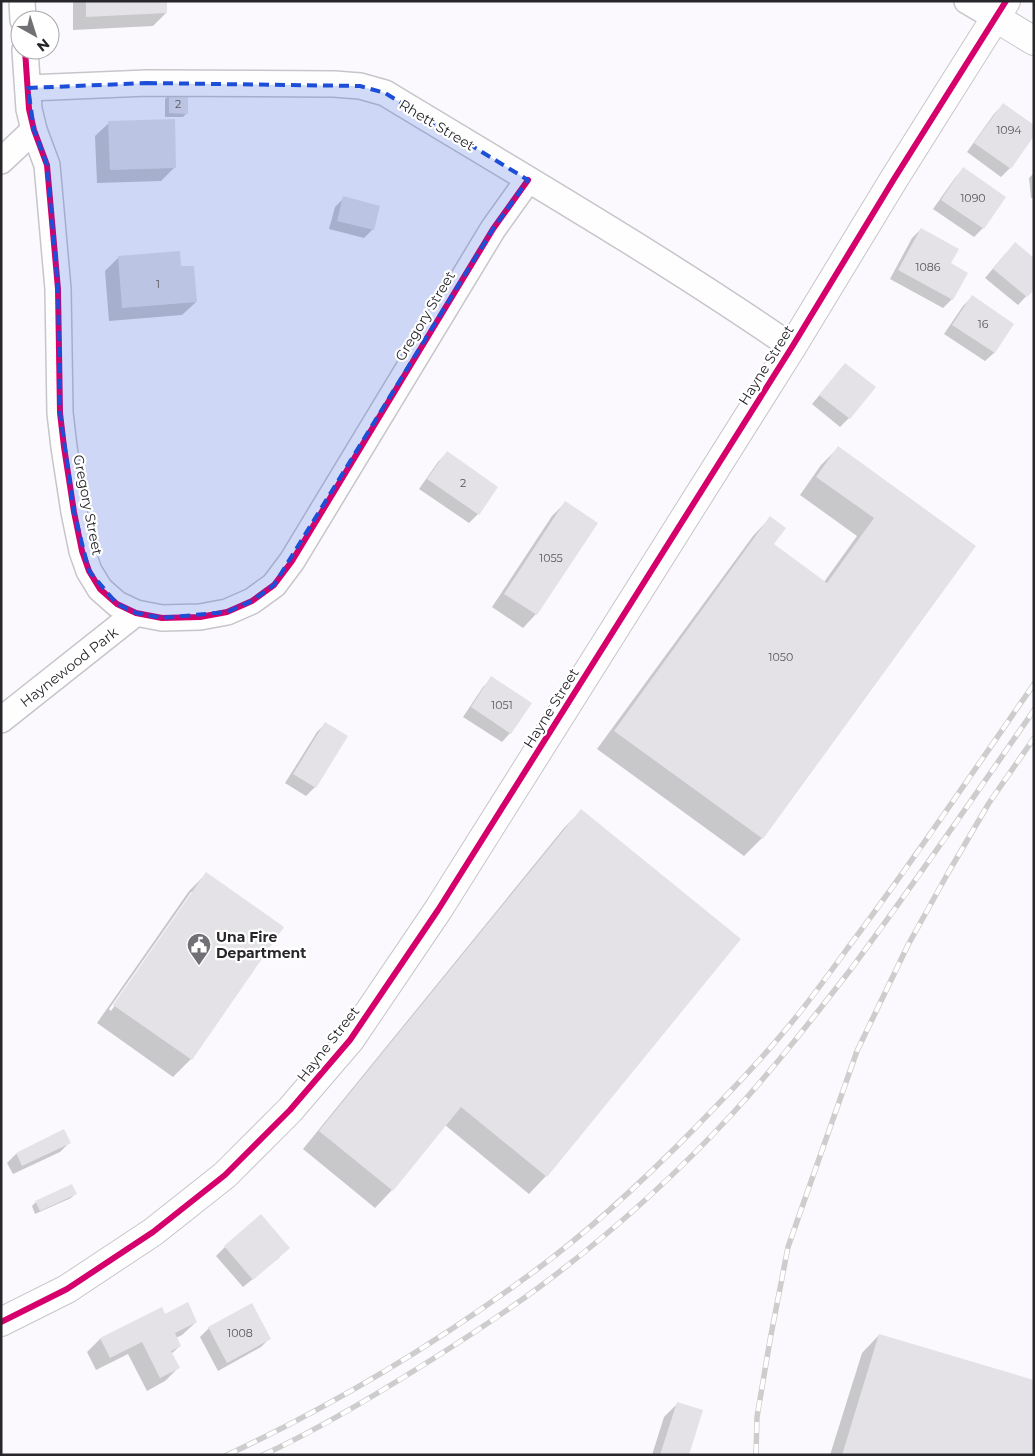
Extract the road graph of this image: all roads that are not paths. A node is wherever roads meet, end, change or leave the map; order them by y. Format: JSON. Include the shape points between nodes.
{"nodes":[{"id":1,"x":966,"y":1,"type":"edge"},
{"id":2,"x":1001,"y":10,"type":"edge"},
{"id":3,"x":1034,"y":41,"type":"edge"},
{"id":4,"x":26,"y":60,"type":"edge"},
{"id":5,"x":28,"y":88,"type":"junction"},
{"id":6,"x":34,"y":130,"type":"junction"},
{"id":7,"x":1,"y":161,"type":"edge"},
{"id":8,"x":528,"y":180,"type":"junction"},
{"id":9,"x":792,"y":347,"type":"junction"},
{"id":10,"x":136,"y":613,"type":"junction"},
{"id":11,"x":1,"y":720,"type":"edge"},
{"id":12,"x":1,"y":1322,"type":"edge"}],
"edges":[{"from":1,"to":2,"type":"street"},
{"from":2,"to":3,"type":"street"},
{"from":2,"to":9,"type":"street","name":"Hayne Street"},
{"from":4,"to":5,"type":"street","name":"Gregory Street"},
{"from":5,"to":6,"type":"street","name":"Gregory Street"},
{"from":5,"to":8,"type":"street","name":"Rhett Street","via":[[147,83],[360,86],[385,93]]},
{"from":6,"to":7,"type":"street"},
{"from":6,"to":10,"type":"street","name":"Gregory Street","via":[[47,165],[58,289],[60,413],[74,512],[89,571],[100,589],[116,604]]},
{"from":8,"to":9,"type":"street","name":"Rhett Street"},
{"from":8,"to":10,"type":"street","name":"Gregory Street","via":[[493,229],[292,561],[274,585],[252,601],[227,612],[162,618]]},
{"from":9,"to":12,"type":"street","name":"Hayne Street","via":[[442,903],[350,1040],[290,1110],[225,1174],[153,1232],[67,1289]]},
{"from":10,"to":11,"type":"street","name":"Haynewood Park"}]}
